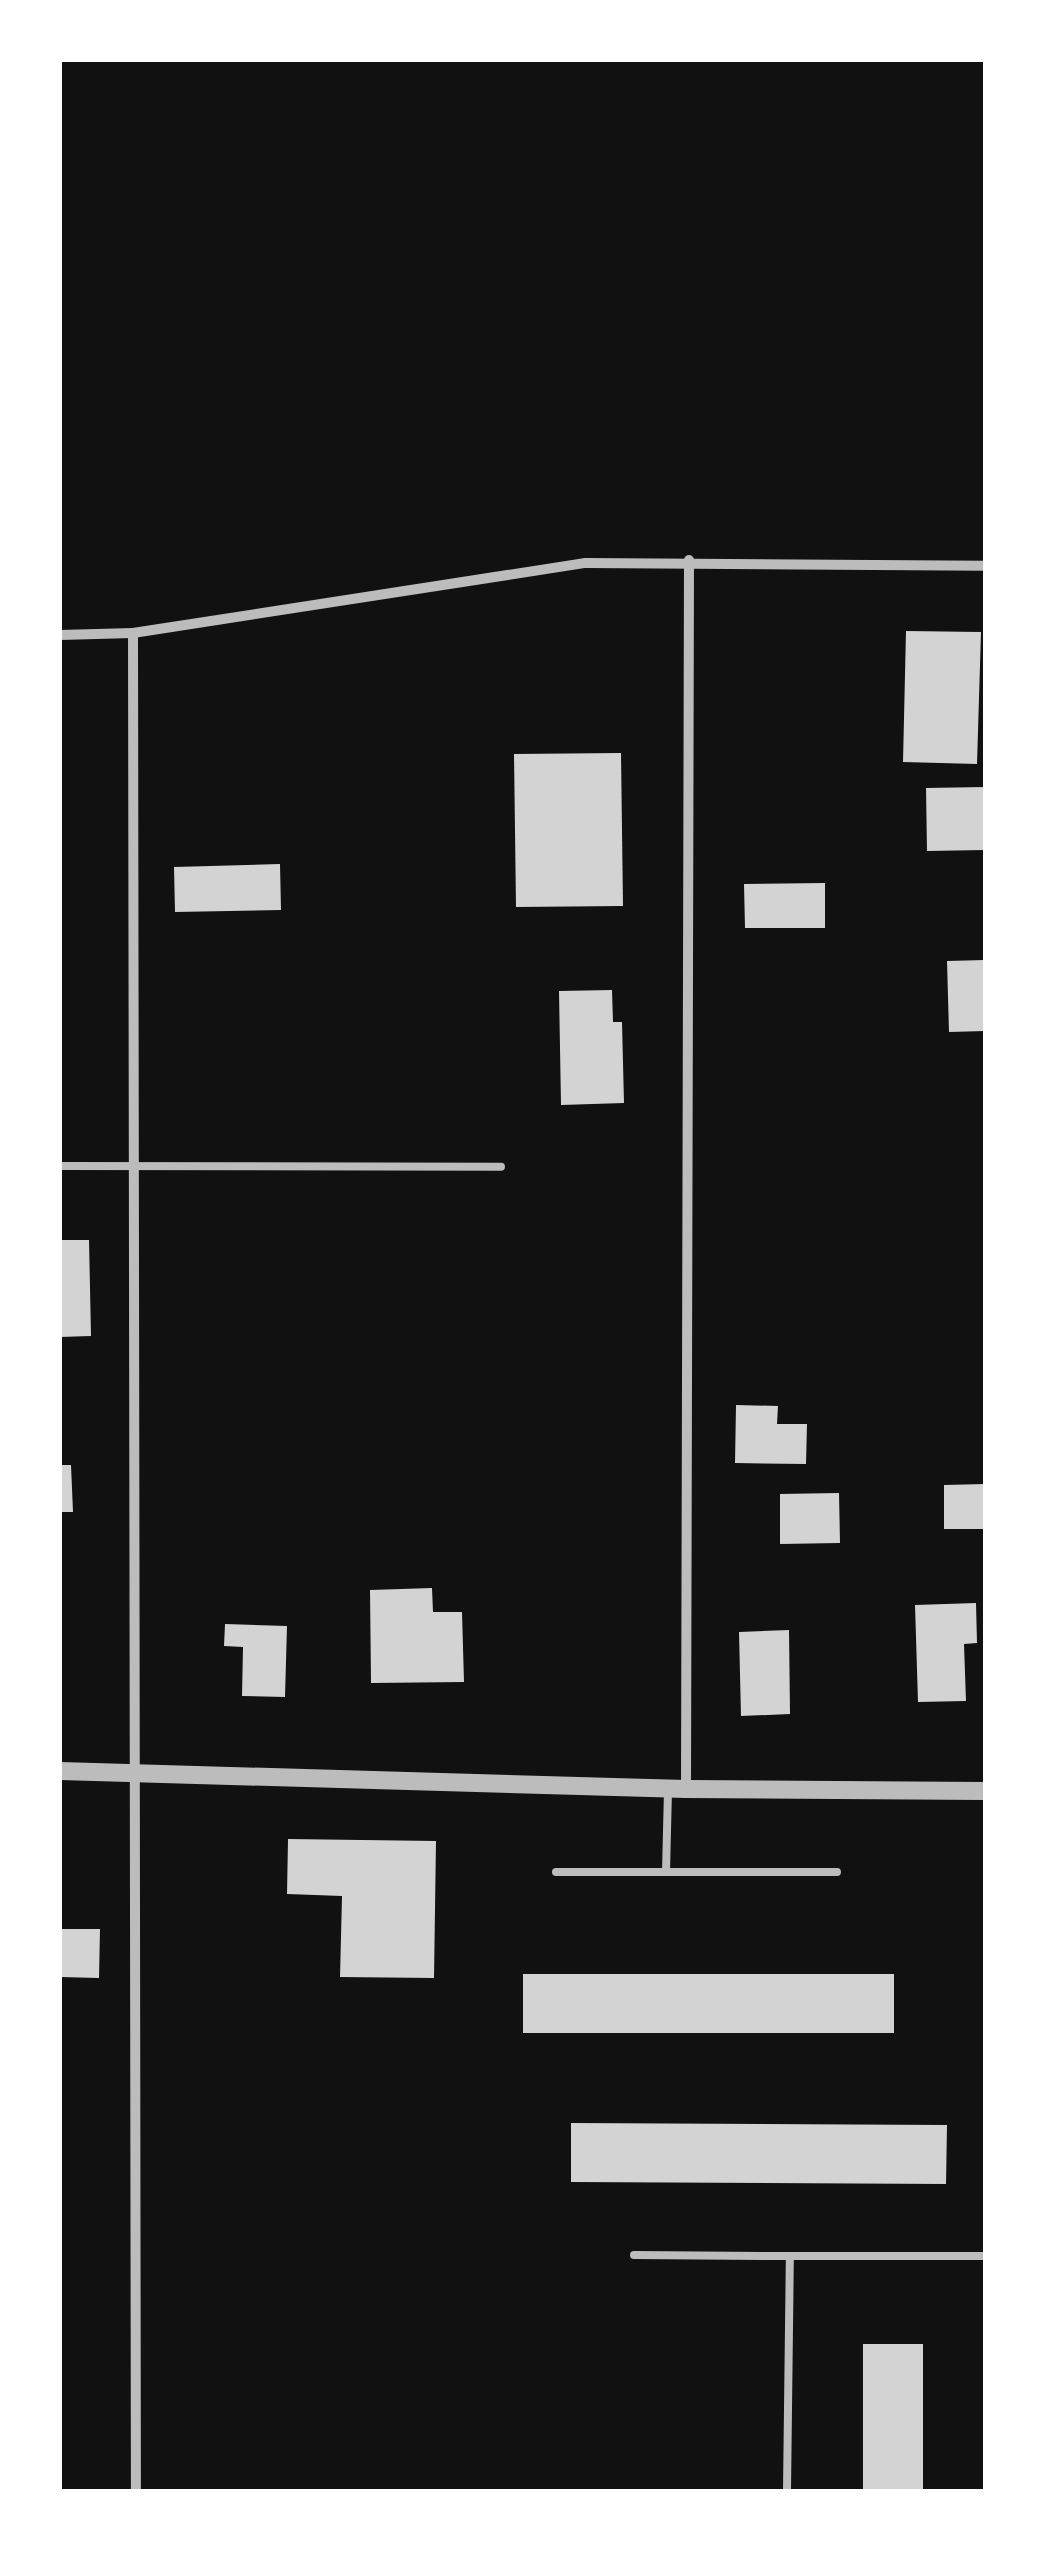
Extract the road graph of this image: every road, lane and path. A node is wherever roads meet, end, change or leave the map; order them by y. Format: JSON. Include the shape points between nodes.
{"nodes":[{"id":1,"x":689,"y":560,"type":"junction"},
{"id":2,"x":985,"y":566,"type":"edge"},
{"id":3,"x":134,"y":633,"type":"junction"},
{"id":4,"x":60,"y":635,"type":"edge"},
{"id":5,"x":60,"y":1166,"type":"edge"},
{"id":6,"x":134,"y":1167,"type":"junction"},
{"id":7,"x":500,"y":1168,"type":"dead end"},
{"id":8,"x":60,"y":1771,"type":"edge"},
{"id":9,"x":135,"y":1771,"type":"junction"},
{"id":10,"x":677,"y":1788,"type":"junction"},
{"id":11,"x":985,"y":1791,"type":"edge"},
{"id":12,"x":556,"y":1872,"type":"dead end"},
{"id":13,"x":666,"y":1872,"type":"junction"},
{"id":14,"x":837,"y":1872,"type":"dead end"},
{"id":15,"x":634,"y":2254,"type":"dead end"},
{"id":16,"x":790,"y":2256,"type":"junction"},
{"id":17,"x":985,"y":2256,"type":"edge"},
{"id":18,"x":136,"y":2491,"type":"edge"},
{"id":19,"x":787,"y":2491,"type":"edge"}],
"edges":[{"from":1,"to":2,"type":"street"},
{"from":1,"to":3,"type":"street","via":[[586,563]]},
{"from":1,"to":10,"type":"street"},
{"from":3,"to":4,"type":"street"},
{"from":3,"to":6,"type":"street"},
{"from":5,"to":6,"type":"lane"},
{"from":6,"to":7,"type":"lane"},
{"from":6,"to":9,"type":"street"},
{"from":8,"to":9,"type":"street"},
{"from":9,"to":10,"type":"street"},
{"from":9,"to":18,"type":"street"},
{"from":10,"to":11,"type":"street"},
{"from":10,"to":13,"type":"lane"},
{"from":12,"to":13,"type":"lane"},
{"from":13,"to":14,"type":"lane"},
{"from":15,"to":16,"type":"lane"},
{"from":16,"to":17,"type":"lane"},
{"from":16,"to":19,"type":"lane"}]}
